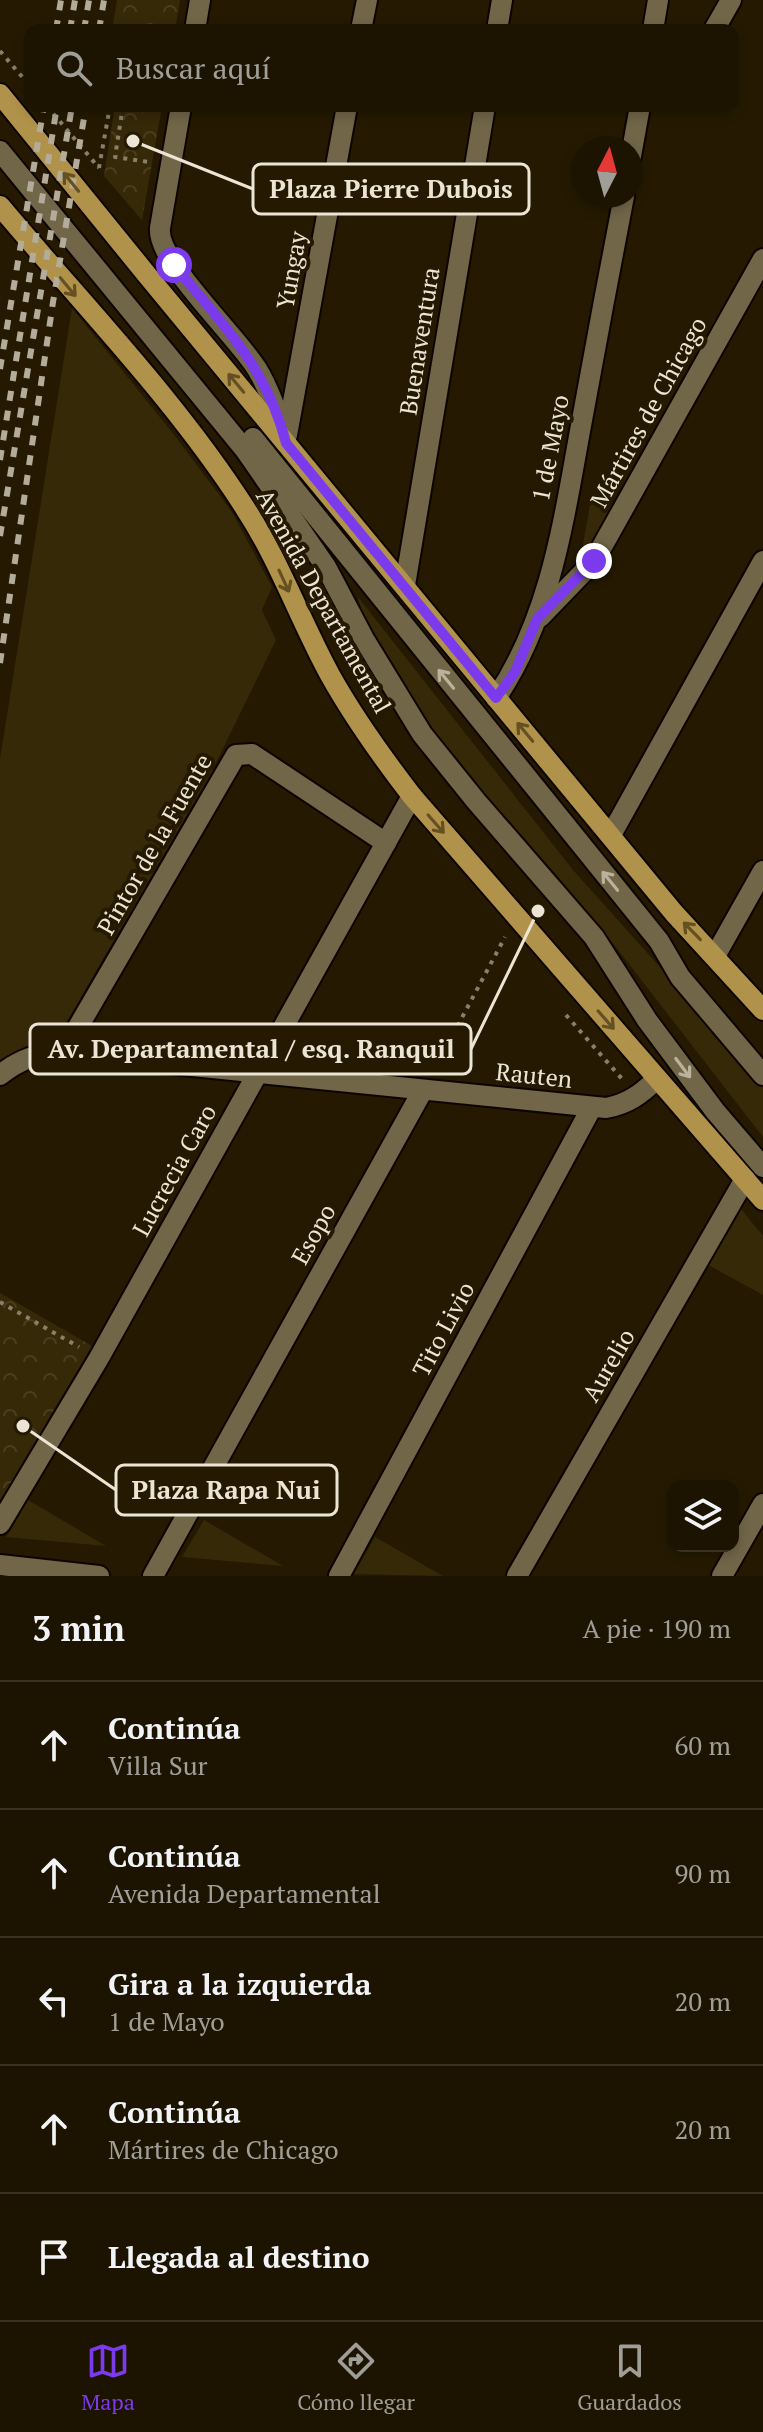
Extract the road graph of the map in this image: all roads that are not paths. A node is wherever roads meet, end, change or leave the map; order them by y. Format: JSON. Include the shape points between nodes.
{"nodes":[{"id":1,"x":200,"y":0,"type":"edge"},
{"id":2,"x":367,"y":0,"type":"edge"},
{"id":3,"x":502,"y":0,"type":"edge"},
{"id":4,"x":658,"y":0,"type":"edge"},
{"id":5,"x":731,"y":0,"type":"edge"},
{"id":6,"x":196,"y":24,"type":"edge"},
{"id":7,"x":362,"y":24,"type":"edge"},
{"id":8,"x":498,"y":24,"type":"edge"},
{"id":9,"x":654,"y":24,"type":"edge"},
{"id":10,"x":717,"y":24,"type":"edge"},
{"id":11,"x":0,"y":94,"type":"edge"},
{"id":12,"x":180,"y":112,"type":"edge"},
{"id":13,"x":346,"y":112,"type":"edge"},
{"id":14,"x":484,"y":112,"type":"edge"},
{"id":15,"x":639,"y":112,"type":"edge"},
{"id":16,"x":0,"y":134,"type":"edge"},
{"id":17,"x":635,"y":136,"type":"edge"},
{"id":18,"x":0,"y":151,"type":"edge"},
{"id":19,"x":0,"y":206,"type":"edge"},
{"id":20,"x":622,"y":208,"type":"edge"},
{"id":21,"x":763,"y":259,"type":"edge"},
{"id":22,"x":286,"y":443,"type":"junction"},
{"id":23,"x":763,"y":561,"type":"edge"},
{"id":24,"x":405,"y":585,"type":"junction"},
{"id":25,"x":537,"y":619,"type":"junction"},
{"id":26,"x":496,"y":698,"type":"junction"},
{"id":27,"x":412,"y":796,"type":"junction"},
{"id":28,"x":611,"y":835,"type":"junction"},
{"id":29,"x":386,"y":843,"type":"junction"},
{"id":30,"x":763,"y":871,"type":"edge"},
{"id":31,"x":715,"y":956,"type":"junction"},
{"id":32,"x":763,"y":1010,"type":"edge"},
{"id":33,"x":63,"y":1053,"type":"junction"},
{"id":34,"x":257,"y":1074,"type":"junction"},
{"id":35,"x":0,"y":1075,"type":"edge"},
{"id":36,"x":763,"y":1075,"type":"edge"},
{"id":37,"x":657,"y":1079,"type":"junction"},
{"id":38,"x":423,"y":1090,"type":"junction"},
{"id":39,"x":592,"y":1107,"type":"junction"},
{"id":40,"x":763,"y":1167,"type":"edge"},
{"id":41,"x":745,"y":1179,"type":"junction"},
{"id":42,"x":763,"y":1200,"type":"edge"},
{"id":43,"x":763,"y":1504,"type":"edge"},
{"id":44,"x":0,"y":1524,"type":"edge"},
{"id":45,"x":0,"y":1565,"type":"edge"},
{"id":46,"x":99,"y":1576,"type":"edge"},
{"id":47,"x":153,"y":1576,"type":"edge"},
{"id":48,"x":339,"y":1576,"type":"edge"},
{"id":49,"x":517,"y":1576,"type":"edge"},
{"id":50,"x":722,"y":1576,"type":"edge"}],
"edges":[{"from":1,"to":6,"type":"street"},
{"from":2,"to":7,"type":"street"},
{"from":3,"to":8,"type":"street"},
{"from":4,"to":9,"type":"street"},
{"from":5,"to":10,"type":"street"},
{"from":22,"to":11,"type":"main road","name":"Avenida Departamental","one_way":true},
{"from":12,"to":22,"type":"street","via":[[160,243],[256,367]]},
{"from":13,"to":22,"type":"street","name":"Yungay"},
{"from":14,"to":24,"type":"street","name":"Buenaventura"},
{"from":15,"to":17,"type":"street"},
{"from":36,"to":16,"type":"street","one_way":true,"via":[[250,435]]},
{"from":18,"to":40,"type":"street","one_way":true,"via":[[246,451],[326,567],[422,734],[594,937],[647,1020]]},
{"from":19,"to":27,"type":"main road","name":"Avenida Departamental","one_way":true,"via":[[220,470],[266,544],[330,675]]},
{"from":20,"to":25,"type":"street","name":"1 de Mayo","via":[[563,520]]},
{"from":21,"to":25,"type":"street","name":"Mártires de Chicago","via":[[594,561]]},
{"from":22,"to":24,"type":"main road","name":"Avenida Departamental"},
{"from":23,"to":28,"type":"street"},
{"from":24,"to":26,"type":"main road","name":"Avenida Departamental"},
{"from":25,"to":26,"type":"street","name":"1 de Mayo","via":[[515,672]]},
{"from":28,"to":26,"type":"main road","name":"Avenida Departamental","one_way":true},
{"from":27,"to":29,"type":"street","name":"Lucrecia Caro"},
{"from":27,"to":37,"type":"main road","name":"Avenida Departamental","one_way":true},
{"from":31,"to":28,"type":"main road","name":"Avenida Departamental","one_way":true},
{"from":29,"to":33,"type":"street","name":"Pintor de la Fuente","via":[[252,754],[236,755]]},
{"from":29,"to":34,"type":"street","name":"Lucrecia Caro"},
{"from":30,"to":31,"type":"street"},
{"from":31,"to":32,"type":"main road","name":"Avenida Departamental"},
{"from":33,"to":34,"type":"street","name":"Rauten"},
{"from":33,"to":35,"type":"street","via":[[36,1055]]},
{"from":34,"to":38,"type":"street","name":"Rauten"},
{"from":34,"to":44,"type":"street","name":"Lucrecia Caro"},
{"from":37,"to":39,"type":"street","name":"Rauten","via":[[619,1106]]},
{"from":37,"to":41,"type":"main road","name":"Avenida Departamental"},
{"from":38,"to":39,"type":"street","name":"Rauten"},
{"from":38,"to":47,"type":"street","name":"Esopo"},
{"from":39,"to":48,"type":"street","name":"Tito Livio"},
{"from":41,"to":42,"type":"main road","name":"Avenida Departamental"},
{"from":41,"to":49,"type":"street","name":"Aurelio"},
{"from":43,"to":50,"type":"street"},
{"from":45,"to":46,"type":"street"}]}
